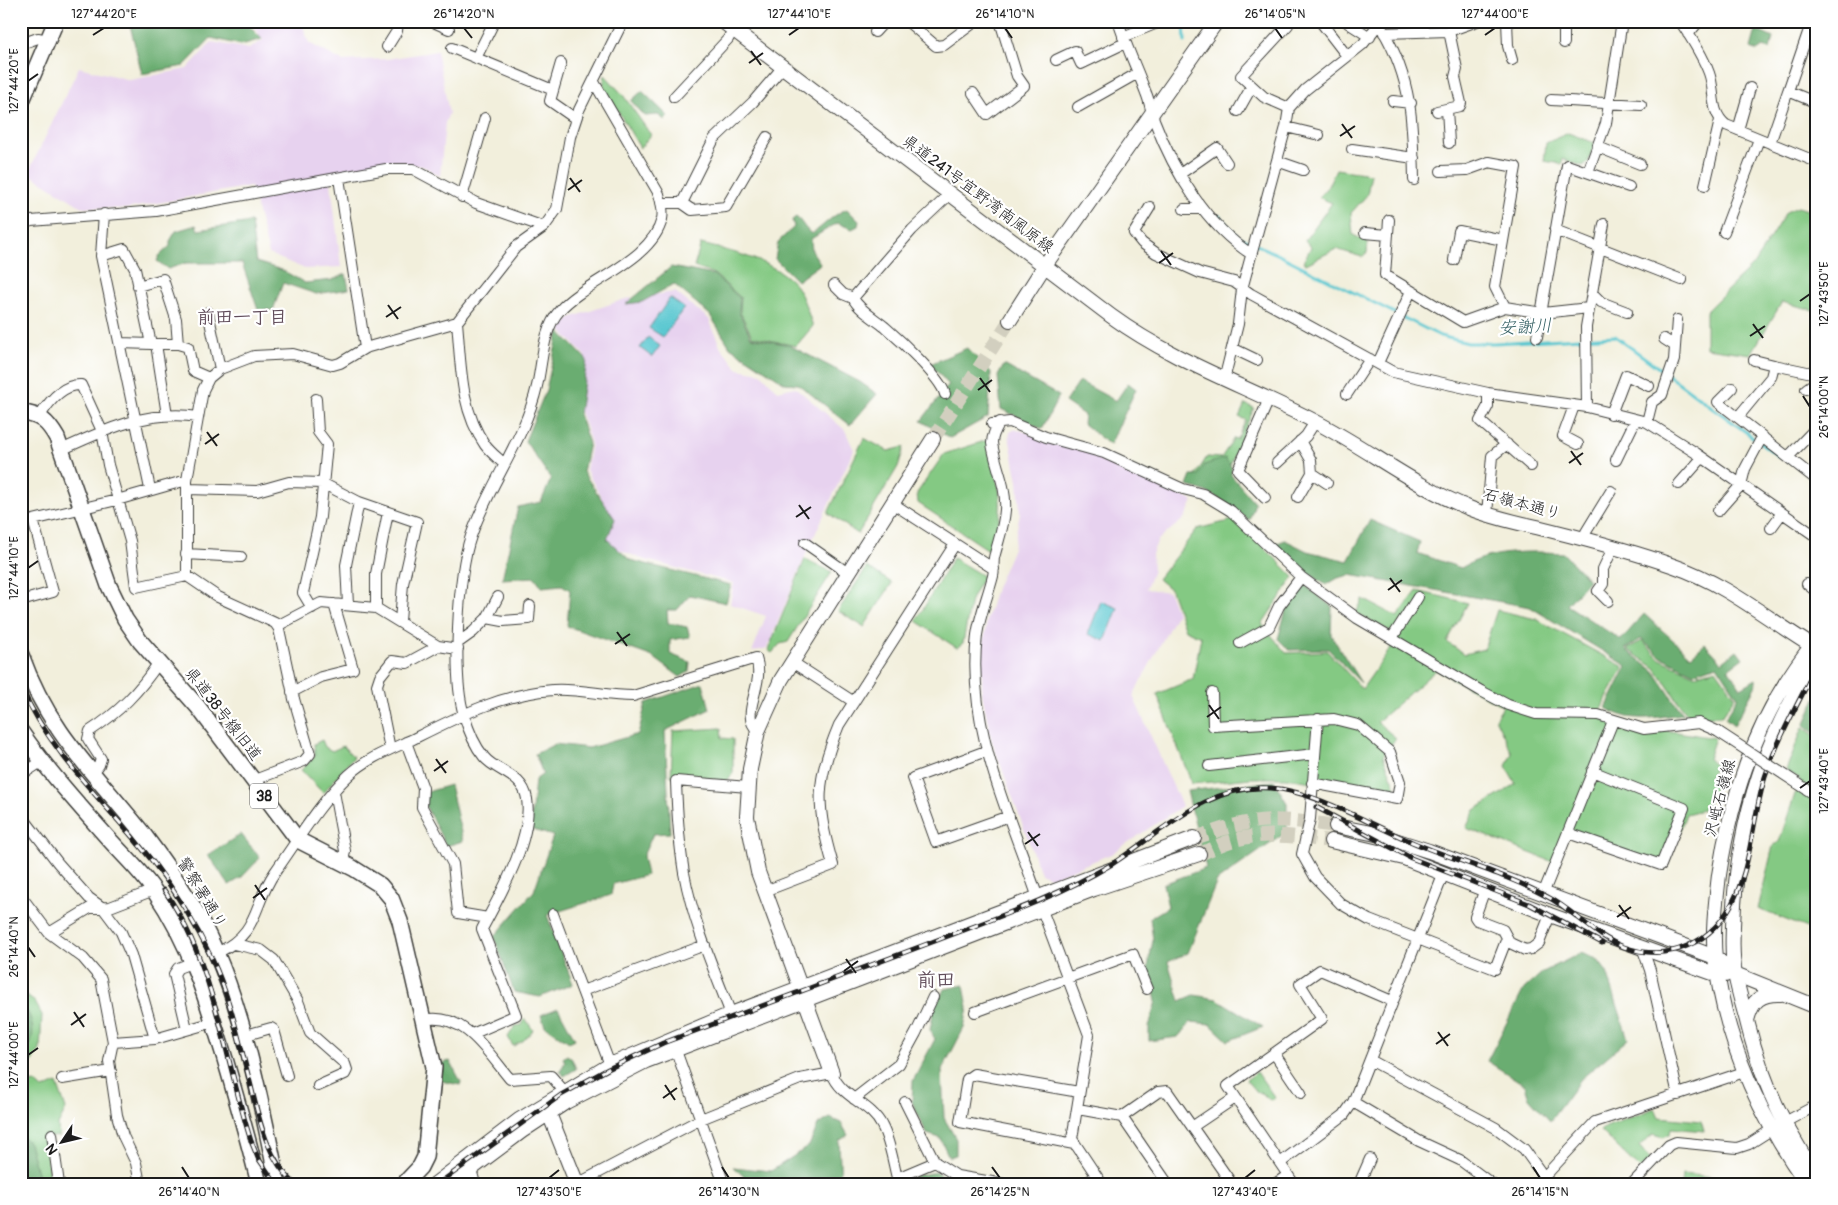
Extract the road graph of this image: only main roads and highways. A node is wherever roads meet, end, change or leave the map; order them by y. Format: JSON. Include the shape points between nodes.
{"nodes":[{"id":1,"x":56,"y":21,"type":"edge"},
{"id":2,"x":21,"y":103,"type":"edge"},
{"id":3,"x":21,"y":413,"type":"edge"},
{"id":4,"x":21,"y":656,"type":"edge"},
{"id":5,"x":21,"y":732,"type":"edge"},
{"id":6,"x":259,"y":1184,"type":"edge"},
{"id":7,"x":278,"y":1184,"type":"edge"},
{"id":8,"x":404,"y":1184,"type":"edge"}],
"edges":[{"from":1,"to":2,"type":"main road"},
{"from":3,"to":8,"type":"main road","name":"県道38号線旧道","number":"38","via":[[40,416],[51,427],[109,586],[125,619],[198,707],[298,840],[380,885],[391,898],[400,921],[433,1054],[434,1086],[425,1158]]},
{"from":4,"to":7,"type":"main road","name":"警察署通り","via":[[48,714],[66,742],[144,835],[188,899],[217,953],[243,1036]]},
{"from":5,"to":6,"type":"main road","via":[[41,762],[154,890],[175,922],[194,962],[214,1022]]}]}
